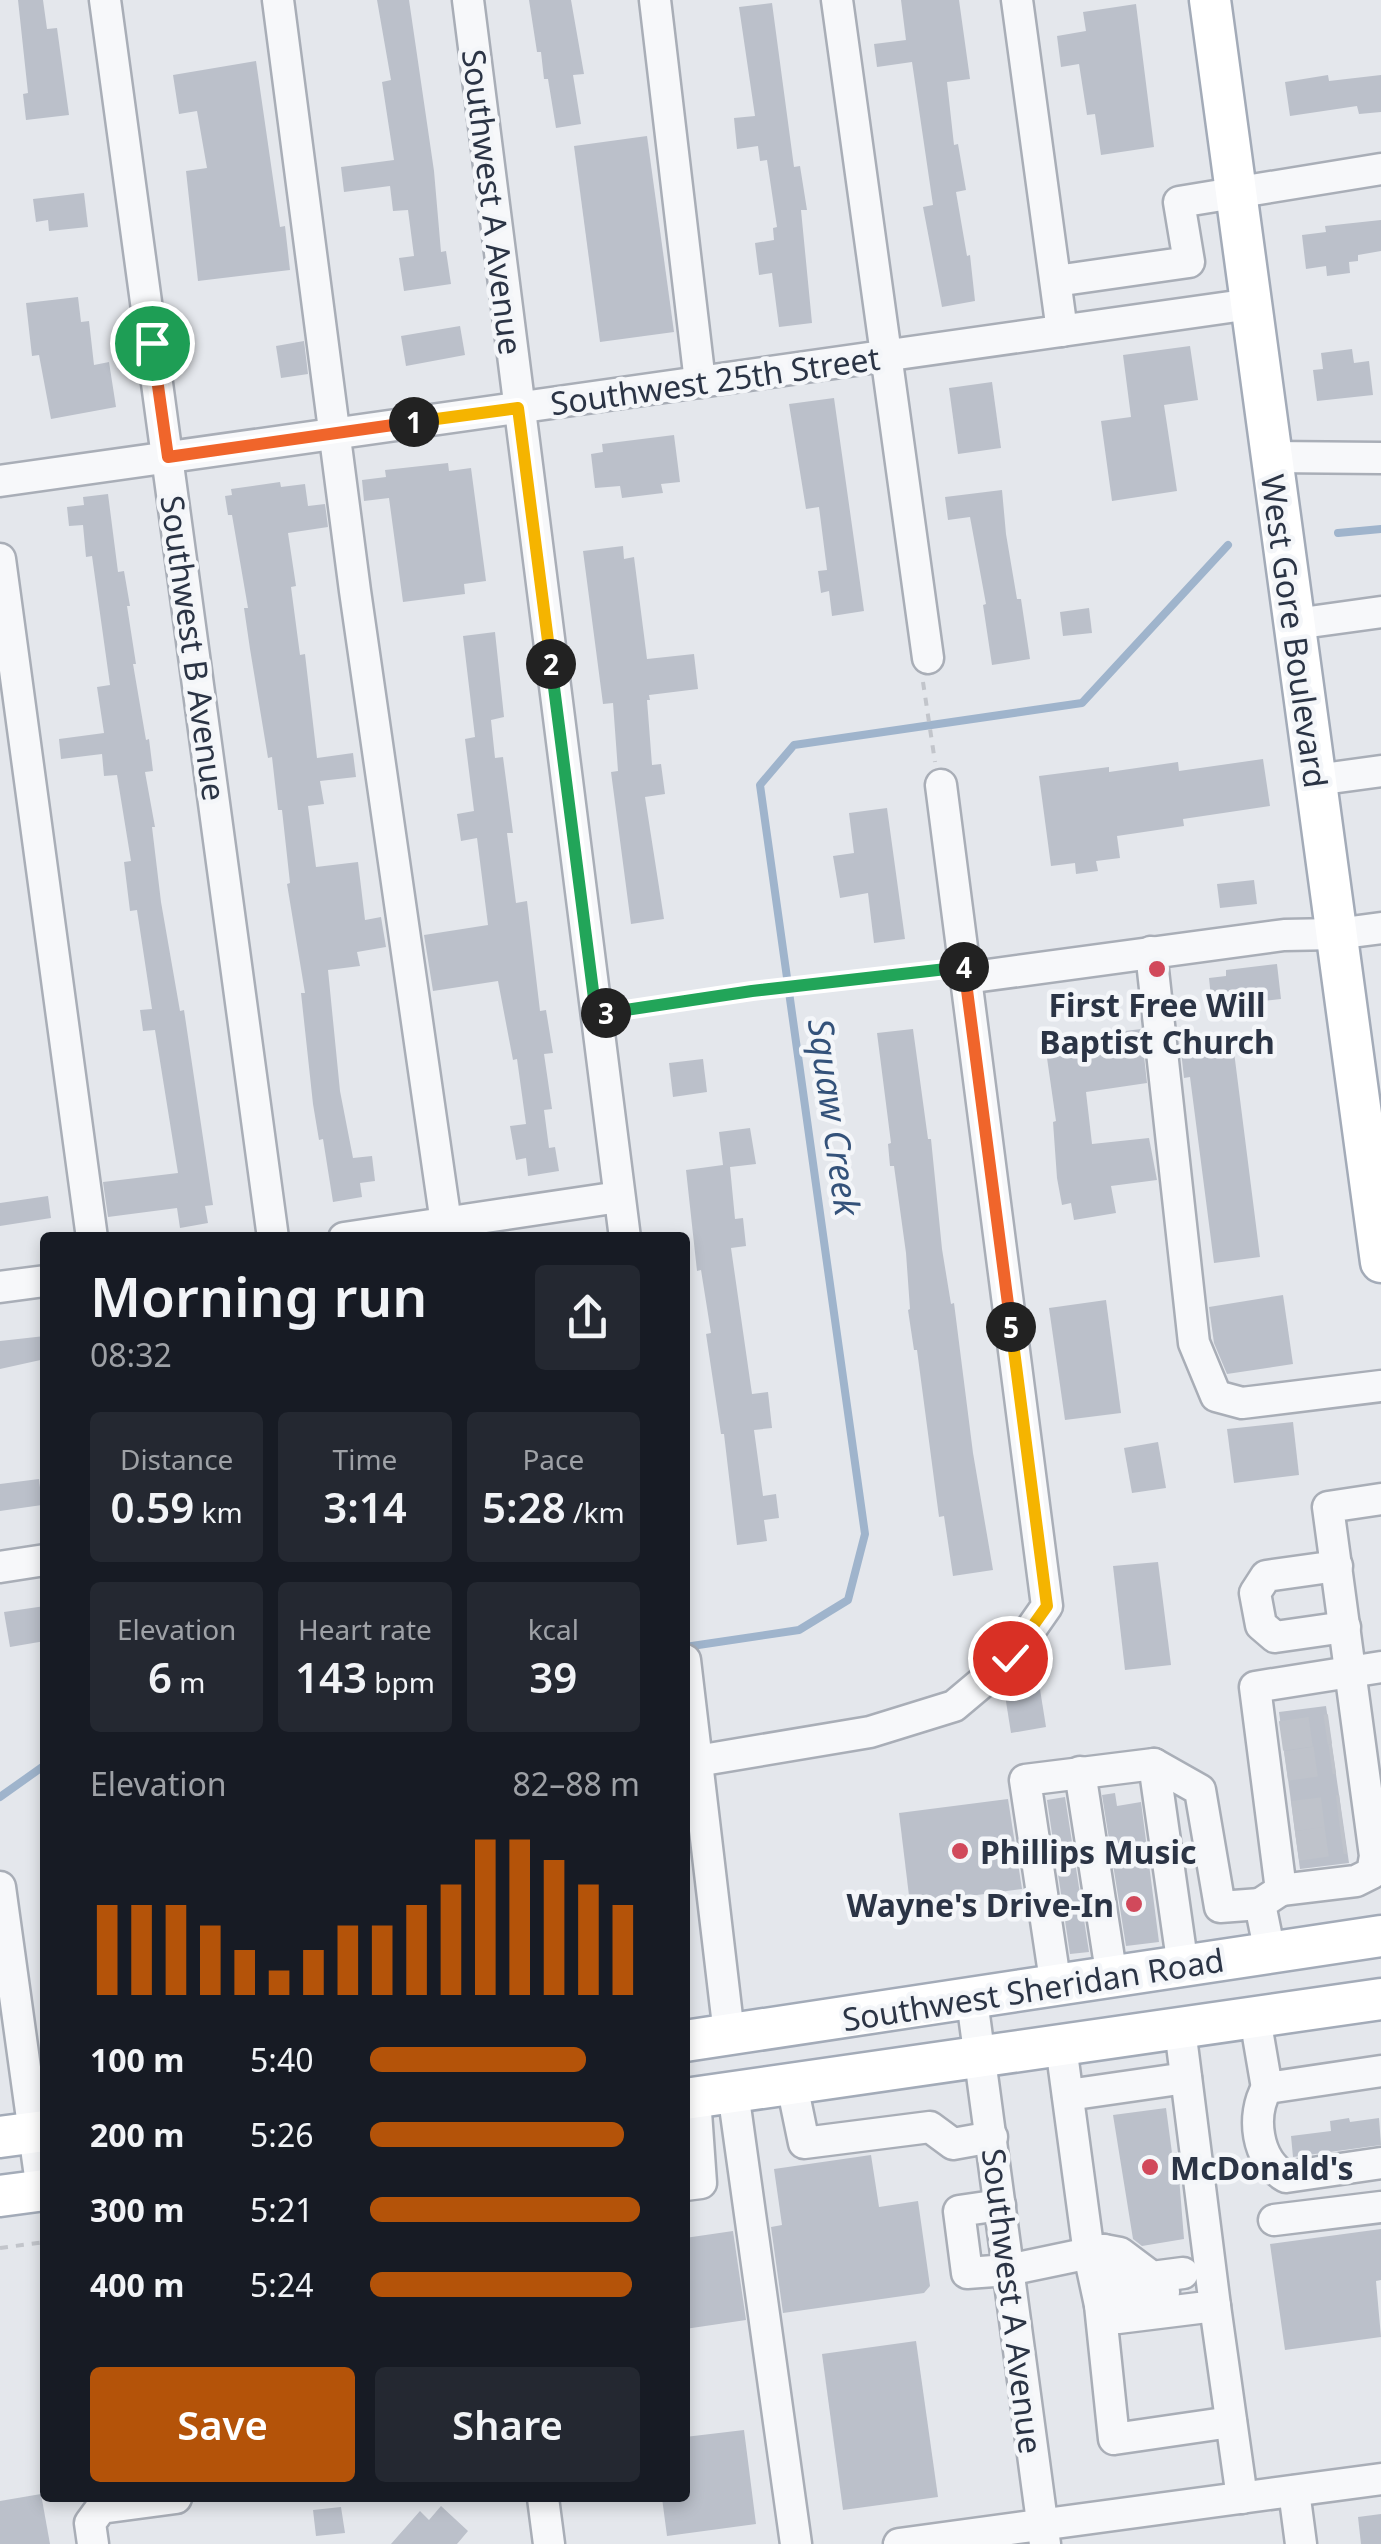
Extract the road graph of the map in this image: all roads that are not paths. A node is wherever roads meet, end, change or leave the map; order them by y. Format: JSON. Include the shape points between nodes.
{"nodes":[{"id":1,"x":104,"y":0,"type":"edge"},
{"id":2,"x":278,"y":0,"type":"edge"},
{"id":3,"x":468,"y":0,"type":"edge"},
{"id":4,"x":654,"y":0,"type":"edge"},
{"id":5,"x":838,"y":0,"type":"edge"},
{"id":6,"x":1017,"y":0,"type":"edge"},
{"id":7,"x":1210,"y":0,"type":"edge"},
{"id":8,"x":1381,"y":169,"type":"edge"},
{"id":9,"x":1236,"y":192,"type":"junction"},
{"id":10,"x":1056,"y":281,"type":"junction"},
{"id":11,"x":1251,"y":304,"type":"junction"},
{"id":12,"x":1062,"y":331,"type":"junction"},
{"id":13,"x":887,"y":356,"type":"junction"},
{"id":14,"x":700,"y":382,"type":"junction"},
{"id":15,"x":518,"y":408,"type":"junction"},
{"id":16,"x":334,"y":434,"type":"junction"},
{"id":17,"x":168,"y":457,"type":"junction"},
{"id":18,"x":1272,"y":457,"type":"junction"},
{"id":19,"x":1381,"y":458,"type":"edge"},
{"id":20,"x":0,"y":481,"type":"edge"},
{"id":21,"x":0,"y":559,"type":"edge"},
{"id":22,"x":1381,"y":612,"type":"edge"},
{"id":23,"x":1294,"y":624,"type":"junction"},
{"id":24,"x":928,"y":658,"type":"dead end"},
{"id":25,"x":1381,"y":771,"type":"edge"},
{"id":26,"x":938,"y":773,"type":"road end"},
{"id":27,"x":1316,"y":780,"type":"junction"},
{"id":28,"x":1381,"y":928,"type":"edge"},
{"id":29,"x":1336,"y":934,"type":"junction"},
{"id":30,"x":1151,"y":952,"type":"junction"},
{"id":31,"x":965,"y":972,"type":"junction"},
{"id":32,"x":1374,"y":1163,"type":"edge"},
{"id":33,"x":619,"y":1198,"type":"junction"},
{"id":34,"x":446,"y":1223,"type":"junction"},
{"id":35,"x":91,"y":1232,"type":"edge"},
{"id":36,"x":272,"y":1232,"type":"edge"},
{"id":37,"x":385,"y":1232,"type":"edge"},
{"id":38,"x":624,"y":1232,"type":"edge"},
{"id":39,"x":1381,"y":1262,"type":"edge"},
{"id":40,"x":40,"y":1282,"type":"edge"},
{"id":41,"x":0,"y":1288,"type":"edge"},
{"id":42,"x":1381,"y":1386,"type":"edge"},
{"id":43,"x":1381,"y":1499,"type":"edge"},
{"id":44,"x":40,"y":1561,"type":"edge"},
{"id":45,"x":1336,"y":1566,"type":"junction"},
{"id":46,"x":0,"y":1567,"type":"edge"},
{"id":47,"x":1345,"y":1627,"type":"junction"},
{"id":48,"x":1381,"y":1667,"type":"edge"},
{"id":49,"x":1350,"y":1672,"type":"junction"},
{"id":50,"x":690,"y":1699,"type":"edge"},
{"id":51,"x":698,"y":1762,"type":"junction"},
{"id":52,"x":1154,"y":1764,"type":"junction"},
{"id":53,"x":1080,"y":1772,"type":"junction"},
{"id":54,"x":0,"y":1888,"type":"edge"},
{"id":55,"x":1271,"y":1897,"type":"junction"},
{"id":56,"x":1381,"y":1936,"type":"edge"},
{"id":57,"x":1270,"y":1954,"type":"junction"},
{"id":58,"x":1183,"y":1967,"type":"junction"},
{"id":59,"x":1112,"y":1978,"type":"junction"},
{"id":60,"x":1056,"y":1987,"type":"junction"},
{"id":61,"x":1381,"y":1998,"type":"edge"},
{"id":62,"x":972,"y":2000,"type":"junction"},
{"id":63,"x":1255,"y":2018,"type":"junction"},
{"id":64,"x":1180,"y":2029,"type":"junction"},
{"id":65,"x":729,"y":2034,"type":"junction"},
{"id":66,"x":690,"y":2039,"type":"edge"},
{"id":67,"x":1061,"y":2046,"type":"junction"},
{"id":68,"x":980,"y":2059,"type":"junction"},
{"id":69,"x":1381,"y":2071,"type":"edge"},
{"id":70,"x":1186,"y":2078,"type":"junction"},
{"id":71,"x":792,"y":2084,"type":"junction"},
{"id":72,"x":1267,"y":2088,"type":"junction"},
{"id":73,"x":1068,"y":2095,"type":"junction"},
{"id":74,"x":704,"y":2096,"type":"edge"},
{"id":75,"x":1191,"y":2111,"type":"junction"},
{"id":76,"x":26,"y":2133,"type":"edge"},
{"id":77,"x":992,"y":2138,"type":"junction"},
{"id":78,"x":1381,"y":2163,"type":"edge"},
{"id":79,"x":40,"y":2177,"type":"edge"},
{"id":80,"x":690,"y":2184,"type":"edge"},
{"id":81,"x":40,"y":2191,"type":"edge"},
{"id":82,"x":0,"y":2196,"type":"edge"},
{"id":83,"x":1000,"y":2205,"type":"junction"},
{"id":84,"x":1381,"y":2207,"type":"edge"},
{"id":85,"x":1274,"y":2220,"type":"dead end"},
{"id":86,"x":1096,"y":2252,"type":"junction"},
{"id":87,"x":1008,"y":2270,"type":"junction"},
{"id":88,"x":1100,"y":2306,"type":"junction"},
{"id":89,"x":1214,"y":2306,"type":"junction"},
{"id":90,"x":1231,"y":2422,"type":"junction"},
{"id":91,"x":1381,"y":2479,"type":"edge"},
{"id":92,"x":1294,"y":2491,"type":"junction"},
{"id":93,"x":1242,"y":2498,"type":"junction"},
{"id":94,"x":146,"y":2502,"type":"edge"},
{"id":95,"x":544,"y":2502,"type":"edge"},
{"id":96,"x":1043,"y":2534,"type":"edge"},
{"id":97,"x":93,"y":2544,"type":"edge"},
{"id":98,"x":549,"y":2544,"type":"edge"},
{"id":99,"x":796,"y":2544,"type":"edge"},
{"id":100,"x":899,"y":2544,"type":"edge"},
{"id":101,"x":1301,"y":2544,"type":"edge"}],
"edges":[{"from":1,"to":17,"type":"street","name":"Southwest B Avenue"},
{"from":2,"to":16,"type":"street"},
{"from":3,"to":15,"type":"street","name":"Southwest A Avenue"},
{"from":4,"to":14,"type":"street"},
{"from":5,"to":13,"type":"street"},
{"from":6,"to":10,"type":"street"},
{"from":7,"to":9,"type":"main road","name":"West Gore Boulevard"},
{"from":8,"to":9,"type":"street"},
{"from":9,"to":10,"type":"street","via":[[1180,202],[1189,262]]},
{"from":9,"to":11,"type":"main road","name":"West Gore Boulevard"},
{"from":10,"to":12,"type":"street"},
{"from":11,"to":12,"type":"street","name":"Southwest 25th Street"},
{"from":11,"to":18,"type":"main road","name":"West Gore Boulevard"},
{"from":12,"to":13,"type":"street","name":"Southwest 25th Street"},
{"from":13,"to":14,"type":"street","name":"Southwest 25th Street"},
{"from":13,"to":24,"type":"street"},
{"from":14,"to":15,"type":"street","name":"Southwest 25th Street"},
{"from":15,"to":16,"type":"street","name":"Southwest 25th Street"},
{"from":15,"to":33,"type":"street","name":"Southwest A Avenue"},
{"from":16,"to":17,"type":"street","name":"Southwest 25th Street"},
{"from":16,"to":34,"type":"street"},
{"from":17,"to":20,"type":"street","name":"Southwest 25th Street"},
{"from":17,"to":36,"type":"street","name":"Southwest B Avenue"},
{"from":18,"to":19,"type":"street"},
{"from":18,"to":23,"type":"main road","name":"West Gore Boulevard"},
{"from":21,"to":35,"type":"street"},
{"from":22,"to":23,"type":"street"},
{"from":23,"to":27,"type":"main road","name":"West Gore Boulevard"},
{"from":25,"to":27,"type":"street"},
{"from":26,"to":31,"type":"street"},
{"from":27,"to":29,"type":"main road","name":"West Gore Boulevard"},
{"from":28,"to":29,"type":"street"},
{"from":29,"to":30,"type":"street"},
{"from":29,"to":32,"type":"main road","name":"West Gore Boulevard"},
{"from":30,"to":31,"type":"street"},
{"from":30,"to":42,"type":"street","via":[[1194,1343],[1216,1396],[1242,1403]]},
{"from":31,"to":51,"type":"street","via":[[1047,1606],[1010,1658],[954,1706],[870,1732]]},
{"from":32,"to":39,"type":"main road","name":"West Gore Boulevard"},
{"from":33,"to":34,"type":"street"},
{"from":33,"to":38,"type":"street","name":"Southwest A Avenue"},
{"from":34,"to":37,"type":"street"},
{"from":40,"to":41,"type":"street"},
{"from":43,"to":45,"type":"street","via":[[1328,1507]]},
{"from":44,"to":46,"type":"street"},
{"from":45,"to":47,"type":"street"},
{"from":45,"to":47,"type":"street","via":[[1266,1576],[1255,1593],[1260,1625],[1275,1637]]},
{"from":47,"to":49,"type":"street"},
{"from":48,"to":49,"type":"street"},
{"from":49,"to":55,"type":"street","via":[[1255,1688],[1274,1752],[1284,1833]]},
{"from":49,"to":55,"type":"street","via":[[1346,1742],[1357,1822],[1375,1856],[1372,1873],[1356,1882]]},
{"from":50,"to":51,"type":"street"},
{"from":51,"to":65,"type":"street"},
{"from":52,"to":53,"type":"street"},
{"from":52,"to":55,"type":"street","via":[[1200,1790],[1220,1907]]},
{"from":52,"to":58,"type":"street"},
{"from":53,"to":59,"type":"street"},
{"from":53,"to":60,"type":"street","via":[[1024,1780]]},
{"from":54,"to":76,"type":"street"},
{"from":55,"to":57,"type":"street"},
{"from":56,"to":57,"type":"main road","name":"Southwest Sheridan Road"},
{"from":57,"to":58,"type":"main road","name":"Southwest Sheridan Road"},
{"from":58,"to":59,"type":"main road","name":"Southwest Sheridan Road"},
{"from":59,"to":60,"type":"main road","name":"Southwest Sheridan Road"},
{"from":60,"to":62,"type":"main road","name":"Southwest Sheridan Road"},
{"from":61,"to":63,"type":"main road","name":"Southwest Sheridan Road"},
{"from":62,"to":65,"type":"main road","name":"Southwest Sheridan Road"},
{"from":62,"to":68,"type":"street","name":"Southwest A Avenue"},
{"from":63,"to":64,"type":"main road","name":"Southwest Sheridan Road"},
{"from":63,"to":72,"type":"street"},
{"from":64,"to":67,"type":"main road","name":"Southwest Sheridan Road"},
{"from":64,"to":70,"type":"street"},
{"from":65,"to":66,"type":"main road","name":"Southwest Sheridan Road"},
{"from":67,"to":68,"type":"main road","name":"Southwest Sheridan Road"},
{"from":67,"to":73,"type":"street"},
{"from":68,"to":71,"type":"main road","name":"Southwest Sheridan Road"},
{"from":68,"to":77,"type":"street","name":"Southwest A Avenue"},
{"from":69,"to":72,"type":"street"},
{"from":70,"to":73,"type":"street"},
{"from":70,"to":75,"type":"street"},
{"from":71,"to":74,"type":"main road","name":"Southwest Sheridan Road"},
{"from":71,"to":77,"type":"street","via":[[804,2143],[930,2127],[953,2144]]},
{"from":72,"to":78,"type":"street","via":[[1256,2106],[1263,2155],[1274,2170],[1286,2177]]},
{"from":73,"to":86,"type":"street"},
{"from":74,"to":80,"type":"street","via":[[701,2183]]},
{"from":74,"to":99,"type":"street"},
{"from":75,"to":86,"type":"street","via":[[1181,2141],[1193,2235],[1184,2273],[1159,2295],[1139,2301],[1127,2296]]},
{"from":75,"to":89,"type":"street"},
{"from":76,"to":79,"type":"street"},
{"from":77,"to":83,"type":"street","name":"Southwest A Avenue"},
{"from":81,"to":82,"type":"main road"},
{"from":83,"to":87,"type":"street","name":"Southwest A Avenue"},
{"from":83,"to":87,"type":"street","via":[[959,2211],[967,2273]]},
{"from":84,"to":85,"type":"street"},
{"from":86,"to":87,"type":"street"},
{"from":86,"to":88,"type":"street"},
{"from":87,"to":96,"type":"street","name":"Southwest A Avenue"},
{"from":88,"to":89,"type":"street","via":[[1118,2318]]},
{"from":88,"to":90,"type":"street","via":[[1114,2439]]},
{"from":89,"to":90,"type":"street"},
{"from":90,"to":93,"type":"street"},
{"from":91,"to":92,"type":"street"},
{"from":92,"to":93,"type":"street"},
{"from":92,"to":101,"type":"street"},
{"from":93,"to":96,"type":"street"},
{"from":94,"to":97,"type":"street","via":[[101,2508],[90,2523]]},
{"from":95,"to":98,"type":"street"},
{"from":96,"to":100,"type":"street"}]}
